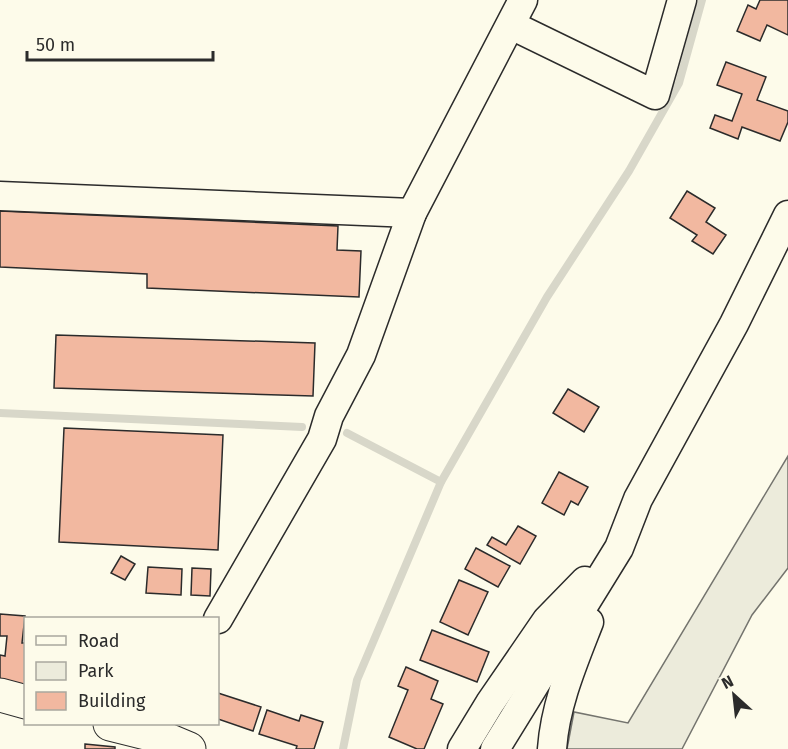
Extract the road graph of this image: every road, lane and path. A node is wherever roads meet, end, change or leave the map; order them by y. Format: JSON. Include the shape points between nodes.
{"nodes":[{"id":1,"x":682,"y":0,"type":"edge"},
{"id":2,"x":517,"y":12,"type":"edge"},
{"id":3,"x":0,"y":196,"type":"edge"},
{"id":4,"x":412,"y":213,"type":"junction"},
{"id":5,"x":788,"y":215,"type":"edge"},
{"id":6,"x":619,"y":548,"type":"junction"},
{"id":7,"x":219,"y":617,"type":"edge"},
{"id":8,"x":0,"y":695,"type":"edge"},
{"id":9,"x":24,"y":701,"type":"edge"},
{"id":10,"x":124,"y":725,"type":"edge"},
{"id":11,"x":160,"y":730,"type":"edge"},
{"id":12,"x":189,"y":749,"type":"edge"},
{"id":13,"x":462,"y":749,"type":"edge"},
{"id":14,"x":495,"y":749,"type":"edge"},
{"id":15,"x":552,"y":749,"type":"edge"}],
"edges":[{"from":1,"to":2,"type":"street","via":[[655,95]]},
{"from":2,"to":4,"type":"street"},
{"from":3,"to":4,"type":"street"},
{"from":4,"to":7,"type":"street","via":[[361,355],[329,416],[322,439]]},
{"from":5,"to":6,"type":"street","via":[[638,500]]},
{"from":6,"to":13,"type":"street","via":[[547,620]]},
{"from":6,"to":14,"type":"street"},
{"from":6,"to":15,"type":"street","via":[[574,660],[553,727]]},
{"from":8,"to":9,"type":"main road"},
{"from":10,"to":11,"type":"main road"},
{"from":11,"to":12,"type":"main road"}]}
